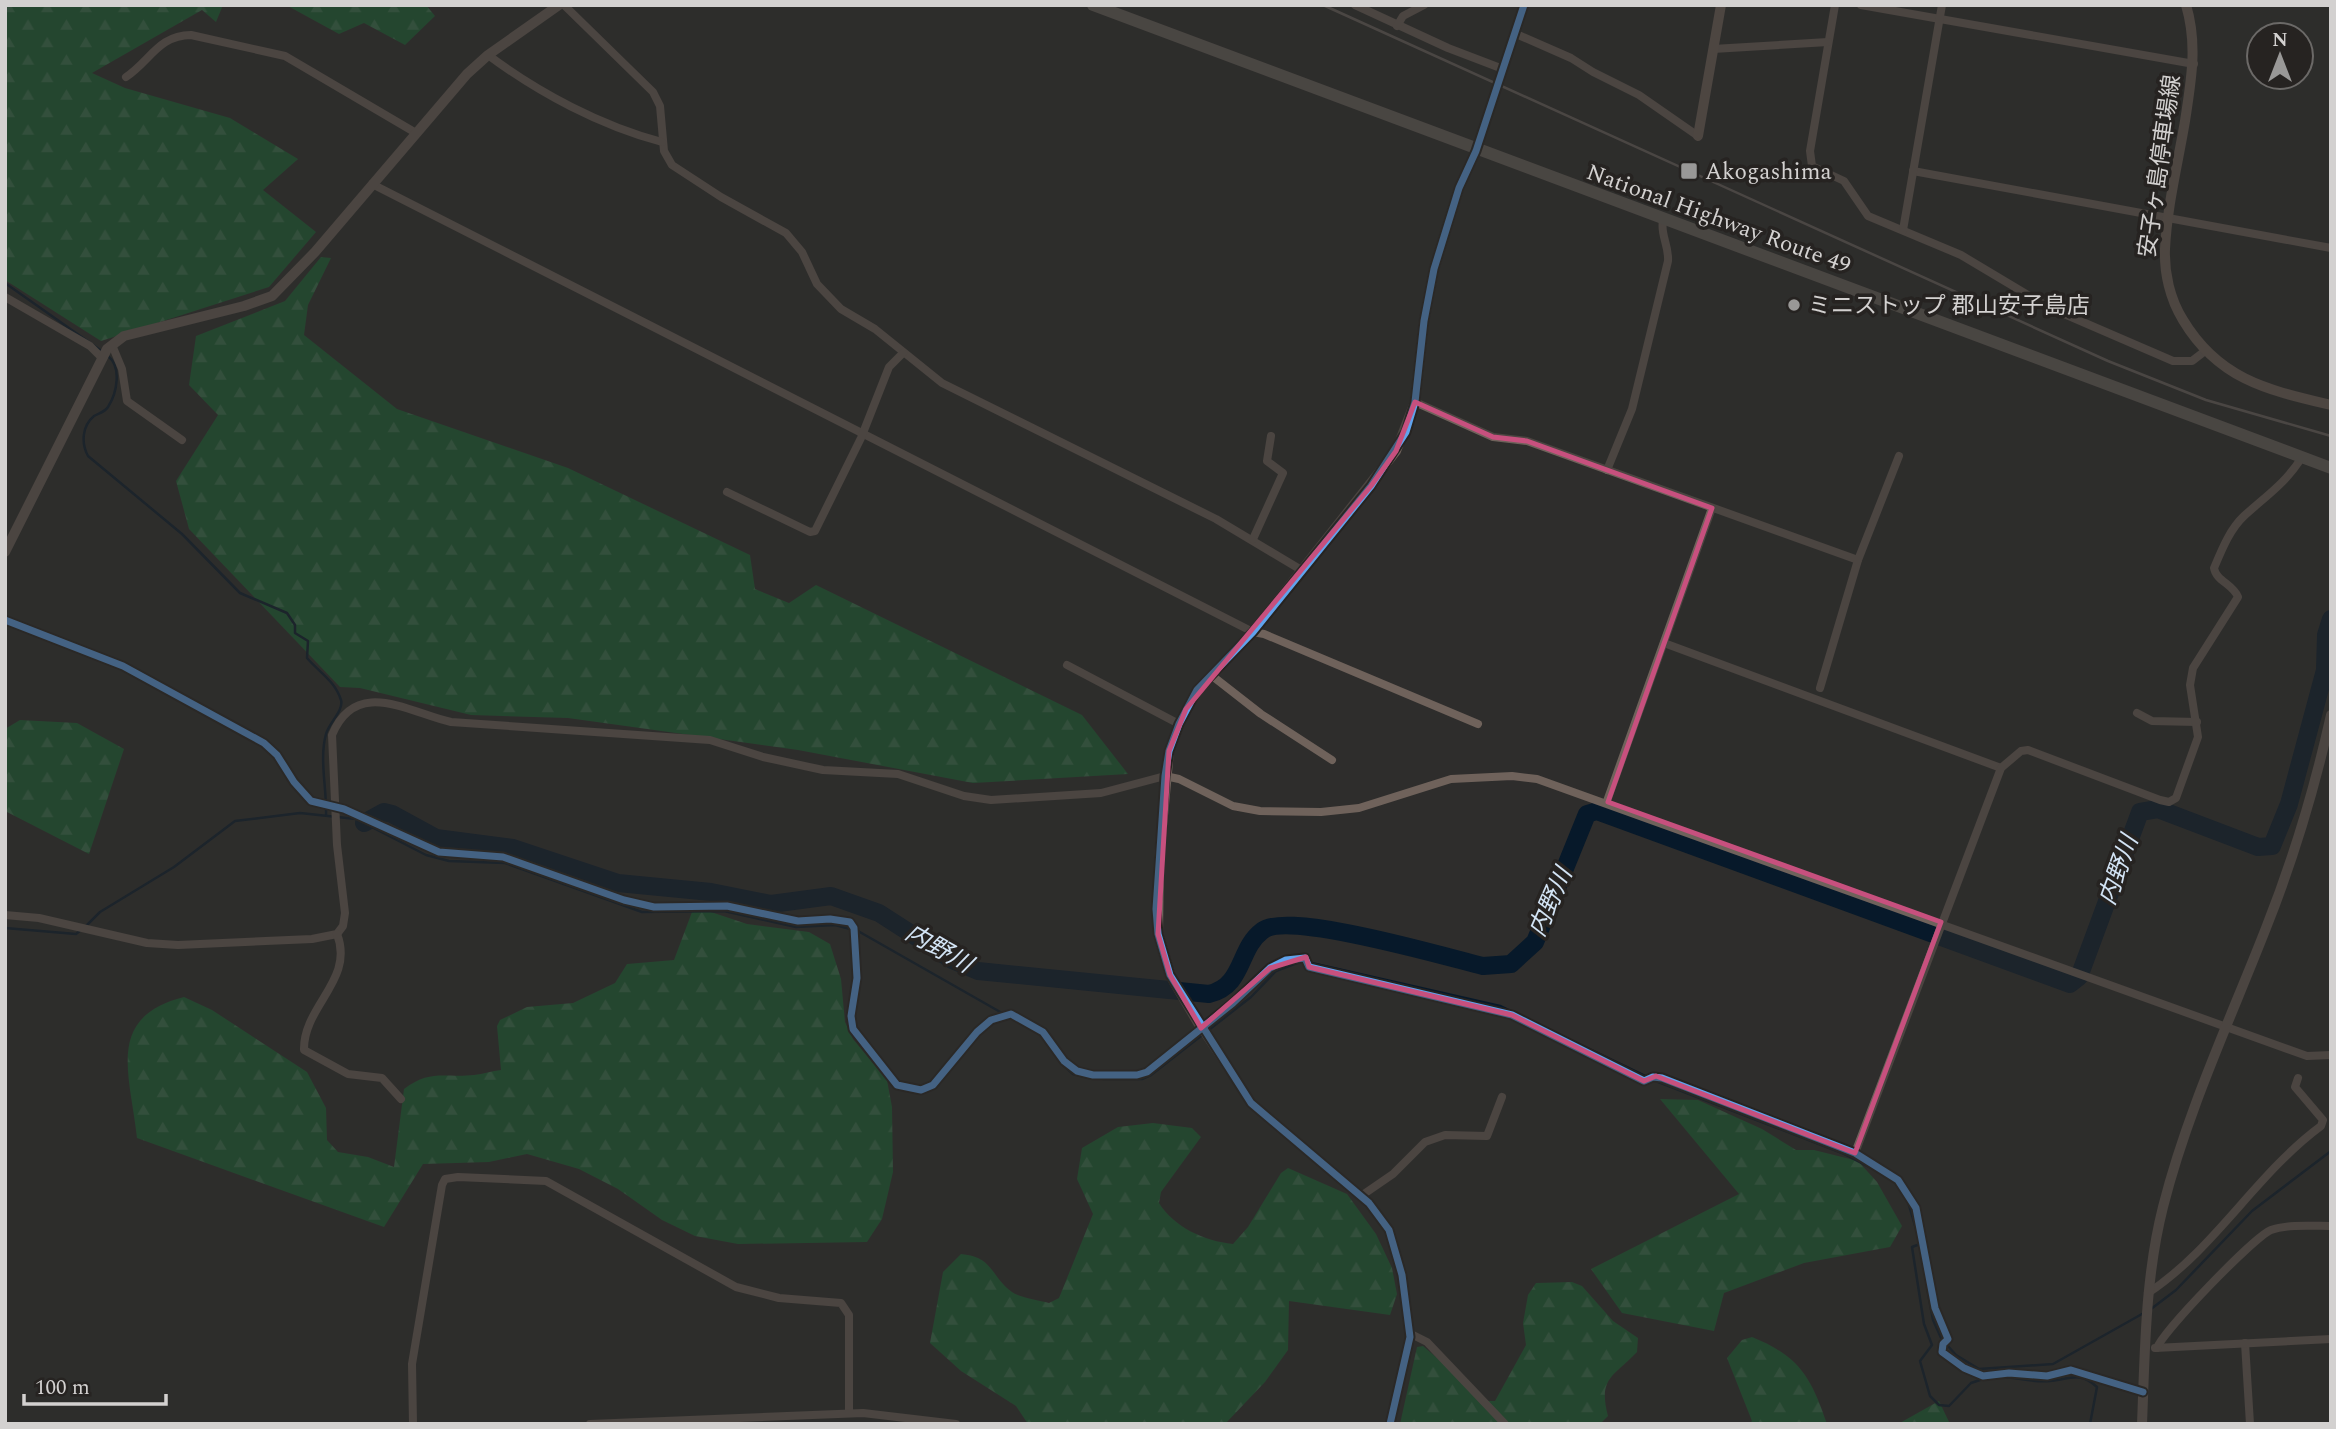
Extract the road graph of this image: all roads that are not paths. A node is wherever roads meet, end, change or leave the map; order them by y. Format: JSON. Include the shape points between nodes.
{"nodes":[{"id":1,"x":561,"y":5,"type":"edge"},
{"id":2,"x":1093,"y":5,"type":"edge"},
{"id":3,"x":1355,"y":5,"type":"edge"},
{"id":4,"x":1424,"y":5,"type":"edge"},
{"id":5,"x":1524,"y":5,"type":"edge"},
{"id":6,"x":1721,"y":5,"type":"edge"},
{"id":7,"x":1835,"y":5,"type":"edge"},
{"id":8,"x":1861,"y":5,"type":"edge"},
{"id":9,"x":1942,"y":5,"type":"edge"},
{"id":10,"x":2186,"y":5,"type":"edge"},
{"id":11,"x":1940,"y":18,"type":"junction"},
{"id":12,"x":1397,"y":26,"type":"junction"},
{"id":13,"x":1514,"y":33,"type":"junction"},
{"id":14,"x":1828,"y":42,"type":"junction"},
{"id":15,"x":1713,"y":49,"type":"junction"},
{"id":16,"x":488,"y":55,"type":"junction"},
{"id":17,"x":2194,"y":64,"type":"junction"},
{"id":18,"x":1503,"y":69,"type":"junction"},
{"id":19,"x":126,"y":77,"type":"dead end"},
{"id":20,"x":416,"y":133,"type":"junction"},
{"id":21,"x":1698,"y":136,"type":"joint"},
{"id":22,"x":662,"y":142,"type":"junction"},
{"id":23,"x":1476,"y":151,"type":"junction"},
{"id":24,"x":1913,"y":171,"type":"junction"},
{"id":25,"x":372,"y":184,"type":"junction"},
{"id":26,"x":2169,"y":217,"type":"junction"},
{"id":27,"x":1663,"y":221,"type":"junction"},
{"id":28,"x":1903,"y":230,"type":"junction"},
{"id":29,"x":2331,"y":247,"type":"edge"},
{"id":30,"x":5,"y":297,"type":"edge"},
{"id":31,"x":112,"y":345,"type":"junction"},
{"id":32,"x":2205,"y":351,"type":"junction"},
{"id":33,"x":903,"y":353,"type":"junction"},
{"id":34,"x":102,"y":358,"type":"junction"},
{"id":35,"x":1415,"y":402,"type":"junction"},
{"id":36,"x":2331,"y":405,"type":"edge"},
{"id":37,"x":862,"y":433,"type":"junction"},
{"id":38,"x":1271,"y":436,"type":"dead end"},
{"id":39,"x":182,"y":440,"type":"dead end"},
{"id":40,"x":1899,"y":456,"type":"dead end"},
{"id":41,"x":2302,"y":457,"type":"junction"},
{"id":42,"x":2331,"y":468,"type":"edge"},
{"id":43,"x":1607,"y":470,"type":"junction"},
{"id":44,"x":727,"y":492,"type":"dead end"},
{"id":45,"x":1712,"y":508,"type":"junction"},
{"id":46,"x":1253,"y":540,"type":"junction"},
{"id":47,"x":5,"y":552,"type":"edge"},
{"id":48,"x":1858,"y":560,"type":"junction"},
{"id":49,"x":1303,"y":570,"type":"junction"},
{"id":50,"x":5,"y":620,"type":"edge"},
{"id":51,"x":1253,"y":632,"type":"junction"},
{"id":52,"x":1664,"y":643,"type":"junction"},
{"id":53,"x":1067,"y":665,"type":"dead end"},
{"id":54,"x":1211,"y":675,"type":"junction"},
{"id":55,"x":1820,"y":688,"type":"dead end"},
{"id":56,"x":2137,"y":713,"type":"dead end"},
{"id":57,"x":2331,"y":715,"type":"edge"},
{"id":58,"x":2197,"y":722,"type":"junction"},
{"id":59,"x":1179,"y":724,"type":"junction"},
{"id":60,"x":1478,"y":724,"type":"dead end"},
{"id":61,"x":1332,"y":760,"type":"dead end"},
{"id":62,"x":2001,"y":768,"type":"junction"},
{"id":63,"x":1165,"y":776,"type":"junction"},
{"id":64,"x":1607,"y":801,"type":"junction"},
{"id":65,"x":334,"y":806,"type":"junction"},
{"id":66,"x":5,"y":915,"type":"edge"},
{"id":67,"x":1941,"y":922,"type":"junction"},
{"id":68,"x":337,"y":934,"type":"junction"},
{"id":69,"x":2225,"y":1026,"type":"junction"},
{"id":70,"x":1201,"y":1028,"type":"junction"},
{"id":71,"x":2331,"y":1055,"type":"edge"},
{"id":72,"x":2298,"y":1078,"type":"dead end"},
{"id":73,"x":1502,"y":1097,"type":"dead end"},
{"id":74,"x":401,"y":1099,"type":"dead end"},
{"id":75,"x":1855,"y":1153,"type":"junction"},
{"id":76,"x":1361,"y":1196,"type":"junction"},
{"id":77,"x":2331,"y":1226,"type":"edge"},
{"id":78,"x":2148,"y":1293,"type":"junction"},
{"id":79,"x":1409,"y":1333,"type":"junction"},
{"id":80,"x":2331,"y":1339,"type":"edge"},
{"id":81,"x":2245,"y":1343,"type":"junction"},
{"id":82,"x":2157,"y":1348,"type":"junction"},
{"id":83,"x":2145,"y":1349,"type":"junction"},
{"id":84,"x":2144,"y":1392,"type":"junction"},
{"id":85,"x":849,"y":1413,"type":"junction"},
{"id":86,"x":648,"y":1422,"type":"edge"},
{"id":87,"x":413,"y":1424,"type":"edge"},
{"id":88,"x":590,"y":1424,"type":"edge"},
{"id":89,"x":956,"y":1424,"type":"edge"},
{"id":90,"x":1390,"y":1424,"type":"edge"},
{"id":91,"x":1505,"y":1424,"type":"edge"},
{"id":92,"x":2142,"y":1424,"type":"edge"},
{"id":93,"x":2249,"y":1424,"type":"edge"}],
"edges":[{"from":1,"to":16,"type":"street"},
{"from":1,"to":22,"type":"street","via":[[647,82],[660,106]]},
{"from":2,"to":23,"type":"highway","name":"National Highway Route 49"},
{"from":3,"to":12,"type":"street"},
{"from":4,"to":12,"type":"street","via":[[1403,16]]},
{"from":5,"to":13,"type":"street"},
{"from":6,"to":15,"type":"main road"},
{"from":7,"to":14,"type":"street"},
{"from":8,"to":11,"type":"street"},
{"from":9,"to":11,"type":"street"},
{"from":10,"to":17,"type":"main road","name":"安子ヶ島停車場線"},
{"from":11,"to":17,"type":"street"},
{"from":11,"to":24,"type":"street"},
{"from":12,"to":18,"type":"street"},
{"from":13,"to":18,"type":"street"},
{"from":13,"to":21,"type":"street","via":[[1639,95]]},
{"from":14,"to":15,"type":"street"},
{"from":14,"to":28,"type":"street","via":[[1810,150],[1812,166],[1843,181],[1868,216]]},
{"from":15,"to":21,"type":"main road"},
{"from":16,"to":20,"type":"street"},
{"from":16,"to":22,"type":"street","via":[[520,79],[589,115]]},
{"from":17,"to":26,"type":"main road","name":"安子ヶ島停車場線"},
{"from":18,"to":23,"type":"street"},
{"from":19,"to":20,"type":"street","via":[[141,67],[160,43],[191,35],[285,56]]},
{"from":20,"to":25,"type":"street"},
{"from":22,"to":33,"type":"street","via":[[678,171],[786,233],[829,299]]},
{"from":23,"to":27,"type":"highway","name":"National Highway Route 49"},
{"from":23,"to":35,"type":"street","via":[[1458,188],[1434,269]]},
{"from":24,"to":26,"type":"street"},
{"from":24,"to":28,"type":"street"},
{"from":25,"to":31,"type":"street","via":[[315,253],[267,299],[124,336]]},
{"from":25,"to":37,"type":"street"},
{"from":26,"to":29,"type":"street"},
{"from":26,"to":32,"type":"main road","name":"安子ヶ島停車場線","via":[[2165,249],[2170,292],[2180,316]]},
{"from":27,"to":41,"type":"highway","name":"National Highway Route 49"},
{"from":27,"to":43,"type":"street","via":[[1668,261],[1632,409]]},
{"from":28,"to":32,"type":"street","via":[[1972,261],[2048,307],[2173,361],[2192,361]]},
{"from":30,"to":34,"type":"street","via":[[90,346]]},
{"from":31,"to":34,"type":"street"},
{"from":31,"to":39,"type":"street","via":[[127,401]]},
{"from":32,"to":36,"type":"main road","name":"安子ヶ島停車場線","via":[[2251,383]]},
{"from":33,"to":37,"type":"street","via":[[889,367]]},
{"from":33,"to":46,"type":"street","via":[[942,383]]},
{"from":34,"to":47,"type":"street"},
{"from":35,"to":43,"type":"street","via":[[1493,437],[1527,442]]},
{"from":35,"to":49,"type":"street","via":[[1396,452]]},
{"from":37,"to":44,"type":"street","via":[[815,531]]},
{"from":37,"to":51,"type":"street"},
{"from":38,"to":46,"type":"street","via":[[1267,461],[1283,473]]},
{"from":40,"to":48,"type":"street"},
{"from":41,"to":42,"type":"highway","name":"National Highway Route 49"},
{"from":41,"to":58,"type":"street","via":[[2281,486],[2230,533],[2214,568],[2238,597],[2193,668],[2190,685]]},
{"from":43,"to":45,"type":"street"},
{"from":45,"to":48,"type":"street"},
{"from":45,"to":52,"type":"street"},
{"from":46,"to":49,"type":"street"},
{"from":48,"to":55,"type":"street"},
{"from":49,"to":51,"type":"street"},
{"from":50,"to":65,"type":"street","via":[[123,666],[258,738],[277,755],[311,801]]},
{"from":51,"to":54,"type":"street"},
{"from":51,"to":60,"type":"street"},
{"from":52,"to":62,"type":"street"},
{"from":52,"to":64,"type":"street"},
{"from":53,"to":59,"type":"street"},
{"from":54,"to":59,"type":"street","via":[[1197,690]]},
{"from":54,"to":61,"type":"street"},
{"from":56,"to":58,"type":"street","via":[[2152,721]]},
{"from":57,"to":69,"type":"street","via":[[2297,839]]},
{"from":58,"to":62,"type":"street","via":[[2199,737],[2192,758],[2178,795],[2169,802],[2028,750]]},
{"from":59,"to":63,"type":"street"},
{"from":62,"to":67,"type":"street"},
{"from":63,"to":64,"type":"street","via":[[1233,806],[1260,811],[1344,811],[1451,779],[1512,776]]},
{"from":63,"to":65,"type":"street","via":[[1101,793],[991,800],[889,773],[823,770],[710,740],[451,722],[413,708],[364,703],[340,720],[332,735]]},
{"from":63,"to":70,"type":"street","via":[[1158,934],[1170,975]]},
{"from":64,"to":67,"type":"street"},
{"from":65,"to":68,"type":"street","via":[[345,913]]},
{"from":65,"to":70,"type":"street","via":[[439,852],[503,857],[624,900],[663,908],[727,906],[805,922],[850,922],[858,978],[853,1029],[897,1085],[913,1090],[933,1085],[977,1032],[991,1020],[1011,1014],[1043,1032],[1069,1066],[1093,1074],[1147,1072]]},
{"from":66,"to":68,"type":"street","via":[[177,945]]},
{"from":67,"to":69,"type":"street"},
{"from":67,"to":75,"type":"street"},
{"from":68,"to":74,"type":"street","via":[[341,964],[308,1028],[304,1050],[348,1074],[382,1078]]},
{"from":69,"to":71,"type":"street","via":[[2307,1056]]},
{"from":69,"to":78,"type":"street","via":[[2166,1194]]},
{"from":70,"to":75,"type":"street","via":[[1270,968],[1305,958],[1310,967],[1512,1015],[1644,1081],[1662,1078]]},
{"from":70,"to":76,"type":"street","via":[[1265,1118]]},
{"from":72,"to":78,"type":"street","via":[[2295,1087],[2318,1111],[2321,1126],[2249,1192],[2173,1276]]},
{"from":73,"to":76,"type":"street","via":[[1487,1136],[1445,1135],[1425,1142],[1393,1174]]},
{"from":75,"to":84,"type":"street","via":[[1898,1180],[1916,1208],[1935,1308],[1948,1339],[1941,1348],[1944,1354],[1983,1376],[2078,1371]]},
{"from":76,"to":79,"type":"street","via":[[1389,1230],[1402,1275]]},
{"from":77,"to":82,"type":"street","via":[[2284,1228],[2264,1234],[2196,1301]]},
{"from":78,"to":83,"type":"street"},
{"from":79,"to":90,"type":"street"},
{"from":79,"to":91,"type":"street","via":[[1427,1342]]},
{"from":80,"to":81,"type":"street"},
{"from":81,"to":82,"type":"street"},
{"from":81,"to":93,"type":"street"},
{"from":82,"to":83,"type":"street"},
{"from":83,"to":84,"type":"street"},
{"from":84,"to":92,"type":"street"},
{"from":85,"to":86,"type":"street"},
{"from":85,"to":87,"type":"street","via":[[849,1315],[841,1303],[779,1298],[736,1287],[546,1181],[458,1177],[445,1179],[442,1185],[412,1364]]},
{"from":85,"to":89,"type":"street"},
{"from":86,"to":88,"type":"street"}]}
